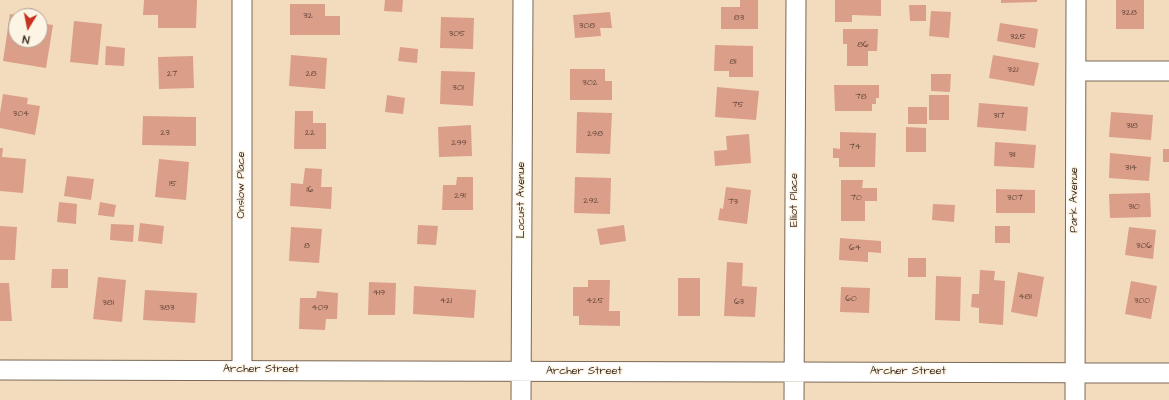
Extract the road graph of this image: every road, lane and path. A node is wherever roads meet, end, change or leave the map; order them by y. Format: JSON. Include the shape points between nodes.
{"nodes":[{"id":1,"x":242,"y":0,"type":"edge"},
{"id":2,"x":523,"y":0,"type":"edge"},
{"id":3,"x":796,"y":0,"type":"edge"},
{"id":4,"x":1076,"y":0,"type":"edge"},
{"id":5,"x":1076,"y":71,"type":"junction"},
{"id":6,"x":1169,"y":71,"type":"edge"},
{"id":7,"x":0,"y":370,"type":"edge"},
{"id":8,"x":242,"y":370,"type":"junction"},
{"id":9,"x":521,"y":372,"type":"junction"},
{"id":10,"x":794,"y":372,"type":"junction"},
{"id":11,"x":1075,"y":373,"type":"junction"},
{"id":12,"x":1169,"y":373,"type":"edge"},
{"id":13,"x":521,"y":400,"type":"edge"},
{"id":14,"x":794,"y":400,"type":"edge"},
{"id":15,"x":1074,"y":400,"type":"edge"}],
"edges":[{"from":1,"to":8,"type":"street","name":"Onslow Place"},
{"from":2,"to":9,"type":"street","name":"Locust Avenue"},
{"from":3,"to":10,"type":"street","name":"Elliot Place"},
{"from":4,"to":5,"type":"street","name":"Park Avenue"},
{"from":5,"to":6,"type":"street"},
{"from":5,"to":11,"type":"street","name":"Park Avenue"},
{"from":7,"to":8,"type":"street","name":"Archer Street"},
{"from":8,"to":9,"type":"street","name":"Archer Street"},
{"from":9,"to":10,"type":"street","name":"Archer Street"},
{"from":9,"to":13,"type":"street","name":"Locust Avenue"},
{"from":10,"to":11,"type":"street","name":"Archer Street"},
{"from":10,"to":14,"type":"street","name":"Elliot Place"},
{"from":11,"to":12,"type":"street","name":"Archer Street"},
{"from":11,"to":15,"type":"street","name":"Park Avenue"}]}
